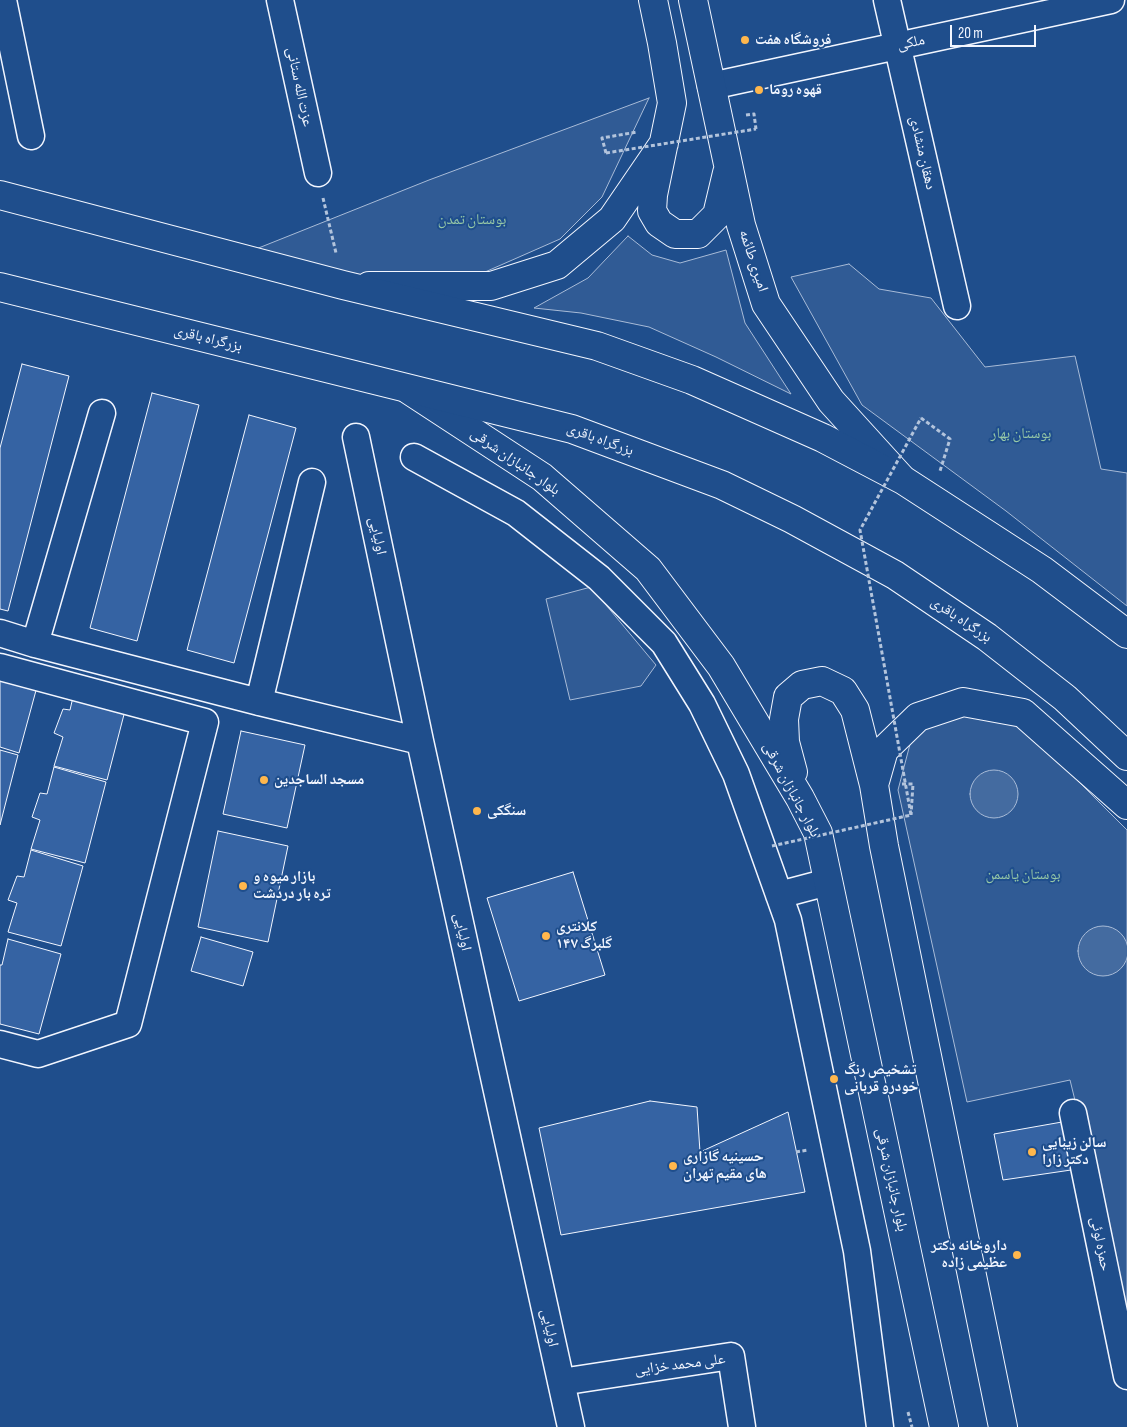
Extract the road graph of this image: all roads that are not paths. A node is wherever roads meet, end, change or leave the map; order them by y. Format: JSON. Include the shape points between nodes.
{"nodes":[{"id":1,"x":3,"y":0,"type":"edge"},
{"id":2,"x":280,"y":0,"type":"edge"},
{"id":3,"x":653,"y":0,"type":"edge"},
{"id":4,"x":693,"y":0,"type":"edge"},
{"id":5,"x":887,"y":0,"type":"edge"},
{"id":6,"x":1111,"y":0,"type":"edge"},
{"id":7,"x":897,"y":46,"type":"junction"},
{"id":8,"x":711,"y":86,"type":"junction"},
{"id":9,"x":31,"y":136,"type":"dead end"},
{"id":10,"x":664,"y":142,"type":"junction"},
{"id":11,"x":728,"y":164,"type":"junction"},
{"id":12,"x":318,"y":173,"type":"road end"},
{"id":13,"x":0,"y":195,"type":"edge"},
{"id":14,"x":343,"y":285,"type":"junction"},
{"id":15,"x":0,"y":287,"type":"edge"},
{"id":16,"x":957,"y":306,"type":"dead end"},
{"id":17,"x":406,"y":388,"type":"junction"},
{"id":18,"x":102,"y":413,"type":"dead end"},
{"id":19,"x":356,"y":437,"type":"dead end"},
{"id":20,"x":414,"y":457,"type":"dead end"},
{"id":21,"x":903,"y":480,"type":"junction"},
{"id":22,"x":312,"y":482,"type":"dead end"},
{"id":23,"x":0,"y":634,"type":"edge"},
{"id":24,"x":1127,"y":634,"type":"edge"},
{"id":25,"x":35,"y":644,"type":"junction"},
{"id":26,"x":0,"y":667,"type":"edge"},
{"id":27,"x":259,"y":702,"type":"junction"},
{"id":28,"x":420,"y":741,"type":"junction"},
{"id":29,"x":1127,"y":756,"type":"edge"},
{"id":30,"x":874,"y":785,"type":"junction"},
{"id":31,"x":800,"y":798,"type":"junction"},
{"id":32,"x":1127,"y":805,"type":"edge"},
{"id":33,"x":828,"y":882,"type":"junction"},
{"id":34,"x":779,"y":895,"type":"junction"},
{"id":35,"x":0,"y":1044,"type":"edge"},
{"id":36,"x":1074,"y":1113,"type":"dead end"},
{"id":37,"x":1127,"y":1376,"type":"edge"},
{"id":38,"x":561,"y":1382,"type":"junction"},
{"id":39,"x":571,"y":1427,"type":"edge"},
{"id":40,"x":742,"y":1427,"type":"edge"},
{"id":41,"x":880,"y":1427,"type":"edge"},
{"id":42,"x":944,"y":1427,"type":"edge"},
{"id":43,"x":1003,"y":1427,"type":"edge"}],
"edges":[{"from":1,"to":9,"type":"street"},
{"from":2,"to":12,"type":"street","name":"عزت الله ستانی"},
{"from":3,"to":10,"type":"main road","via":[[672,103]]},
{"from":4,"to":8,"type":"main road","name":"امیری طائمه"},
{"from":5,"to":7,"type":"street","name":"دهقان منشادی"},
{"from":6,"to":7,"type":"street","name":"ملکی"},
{"from":7,"to":8,"type":"street","name":"ملکی"},
{"from":7,"to":16,"type":"street","name":"دهقان منشادی"},
{"from":8,"to":11,"type":"main road","name":"امیری طائمه"},
{"from":10,"to":11,"type":"main road","via":[[652,211],[659,223],[675,234],[698,234],[716,215]]},
{"from":10,"to":14,"type":"main road","via":[[612,219],[557,265],[491,286]]},
{"from":11,"to":21,"type":"main road","name":"امیری طائمه","via":[[741,225],[766,304],[831,400]]},
{"from":13,"to":14,"type":"main road"},
{"from":14,"to":21,"type":"main road","via":[[597,346],[692,380],[823,438]]},
{"from":15,"to":17,"type":"main road","name":"بزرگراه باقری"},
{"from":17,"to":29,"type":"main road","name":"بزرگراه باقری","via":[[572,428],[722,484],[792,519],[895,575],[988,637],[1065,698]]},
{"from":17,"to":31,"type":"main road","name":"بلوار جانبازان شرقی","via":[[542,477],[648,568],[721,666]]},
{"from":18,"to":25,"type":"street"},
{"from":19,"to":28,"type":"street","name":"اولیایی"},
{"from":20,"to":34,"type":"street","via":[[516,513],[598,578],[664,643],[702,704],[736,774]]},
{"from":21,"to":24,"type":"main road","via":[[1042,570]]},
{"from":22,"to":27,"type":"street"},
{"from":23,"to":25,"type":"street"},
{"from":25,"to":27,"type":"street"},
{"from":26,"to":35,"type":"street","via":[[205,722],[128,1024],[38,1054]]},
{"from":27,"to":28,"type":"street"},
{"from":28,"to":38,"type":"street","name":"اولیایی"},
{"from":30,"to":31,"type":"main road","via":[[855,710],[843,691],[822,681],[802,685],[788,697],[784,719],[785,742]]},
{"from":30,"to":32,"type":"main road","via":[[884,750],[918,717],[962,702],[1023,712]]},
{"from":30,"to":43,"type":"main road"},
{"from":31,"to":33,"type":"main road","name":"بلوار جانبازان شرقی","via":[[818,833]]},
{"from":33,"to":34,"type":"street"},
{"from":33,"to":42,"type":"main road","name":"بلوار جانبازان شرقی"},
{"from":34,"to":41,"type":"street","via":[[788,920],[857,1251]]},
{"from":36,"to":37,"type":"street","name":"حمزه لوئی"},
{"from":38,"to":39,"type":"street","name":"اولیایی"},
{"from":38,"to":40,"type":"street","name":"علی محمد خزایی","via":[[731,1356]]}]}
